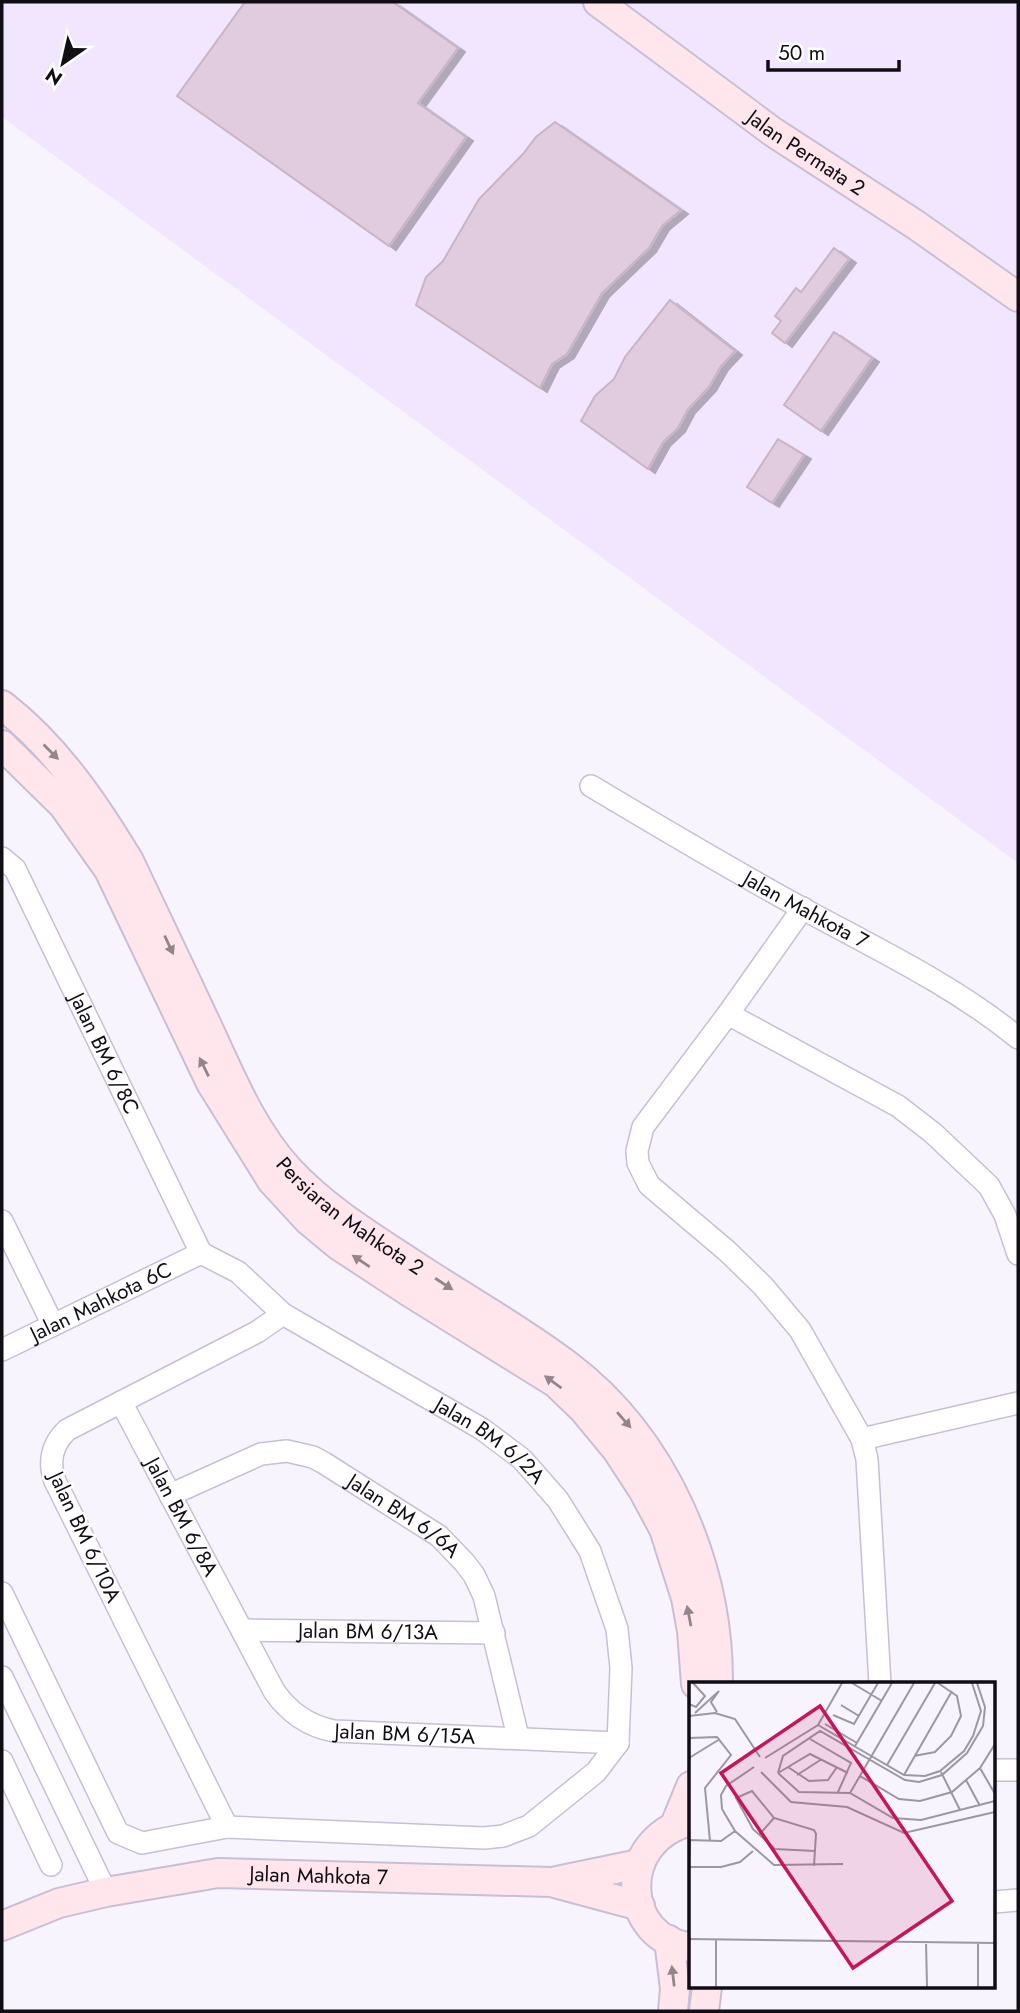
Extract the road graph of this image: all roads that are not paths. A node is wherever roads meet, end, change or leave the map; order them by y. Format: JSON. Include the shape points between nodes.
{"nodes":[{"id":1,"x":598,"y":2,"type":"edge"},
{"id":2,"x":1018,"y":297,"type":"edge"},
{"id":3,"x":2,"y":705,"type":"edge"},
{"id":4,"x":2,"y":745,"type":"edge"},
{"id":5,"x":592,"y":786,"type":"dead end"},
{"id":6,"x":2,"y":858,"type":"edge"},
{"id":7,"x":119,"y":865,"type":"junction"},
{"id":8,"x":803,"y":908,"type":"junction"},
{"id":9,"x":728,"y":1014,"type":"junction"},
{"id":10,"x":1018,"y":1038,"type":"edge"},
{"id":11,"x":2,"y":1221,"type":"edge"},
{"id":12,"x":201,"y":1253,"type":"junction"},
{"id":13,"x":1018,"y":1254,"type":"edge"},
{"id":14,"x":283,"y":1314,"type":"junction"},
{"id":15,"x":53,"y":1325,"type":"junction"},
{"id":16,"x":2,"y":1350,"type":"edge"},
{"id":17,"x":121,"y":1402,"type":"junction"},
{"id":18,"x":1018,"y":1403,"type":"edge"},
{"id":19,"x":862,"y":1439,"type":"junction"},
{"id":20,"x":170,"y":1495,"type":"junction"},
{"id":21,"x":2,"y":1593,"type":"edge"},
{"id":22,"x":242,"y":1630,"type":"junction"},
{"id":23,"x":494,"y":1633,"type":"junction"},
{"id":24,"x":2,"y":1677,"type":"edge"},
{"id":25,"x":695,"y":1682,"type":"edge"},
{"id":26,"x":718,"y":1682,"type":"edge"},
{"id":27,"x":880,"y":1682,"type":"edge"},
{"id":28,"x":517,"y":1737,"type":"junction"},
{"id":29,"x":618,"y":1743,"type":"junction"},
{"id":30,"x":2,"y":1761,"type":"edge"},
{"id":31,"x":996,"y":1770,"type":"edge"},
{"id":32,"x":1018,"y":1770,"type":"edge"},
{"id":33,"x":689,"y":1795,"type":"edge"},
{"id":34,"x":683,"y":1823,"type":"edge"},
{"id":35,"x":227,"y":1827,"type":"junction"},
{"id":36,"x":639,"y":1864,"type":"junction"},
{"id":37,"x":51,"y":1865,"type":"dead end"},
{"id":38,"x":551,"y":1882,"type":"junction"},
{"id":39,"x":106,"y":1892,"type":"junction"},
{"id":40,"x":1018,"y":1900,"type":"edge"},
{"id":41,"x":996,"y":1902,"type":"edge"},
{"id":42,"x":639,"y":1906,"type":"junction"},
{"id":43,"x":2,"y":1926,"type":"edge"},
{"id":44,"x":680,"y":1944,"type":"edge"},
{"id":45,"x":707,"y":1988,"type":"edge"},
{"id":46,"x":673,"y":2011,"type":"edge"},
{"id":47,"x":704,"y":2011,"type":"edge"}],
"edges":[{"from":1,"to":2,"type":"main road","name":"Jalan Permata 2","via":[[773,132]]},
{"from":3,"to":7,"type":"main road","name":"Persiaran Mahkota 2","one_way":true,"via":[[87,794]]},
{"from":4,"to":7,"type":"main road","name":"Persiaran Mahkota 2"},
{"from":5,"to":8,"type":"street","name":"Jalan Mahkota 7"},
{"from":6,"to":12,"type":"street","name":"Jalan BM 6/8C","via":[[15,869]]},
{"from":25,"to":7,"type":"main road","name":"Persiaran Mahkota 2","one_way":true,"via":[[686,1598],[664,1530],[617,1450],[556,1383],[338,1245],[272,1181],[211,1083]]},
{"from":7,"to":26,"type":"main road","name":"Persiaran Mahkota 2","one_way":true,"via":[[239,1095],[289,1170],[355,1226],[567,1365],[606,1399],[638,1436],[664,1475],[701,1566],[719,1658]]},
{"from":8,"to":9,"type":"street"},
{"from":8,"to":10,"type":"street","name":"Jalan Mahkota 7","via":[[903,963]]},
{"from":9,"to":13,"type":"street","via":[[898,1106],[933,1133],[989,1186]]},
{"from":9,"to":19,"type":"street","via":[[643,1127],[638,1163],[649,1185],[764,1286],[800,1330]]},
{"from":11,"to":15,"type":"street"},
{"from":12,"to":14,"type":"street","name":"Jalan BM 6/2A","via":[[238,1272]]},
{"from":12,"to":15,"type":"street","name":"Jalan Mahkota 6C"},
{"from":14,"to":17,"type":"street","name":"Jalan BM 6/10A"},
{"from":14,"to":29,"type":"street","name":"Jalan BM 6/2A","via":[[482,1429],[522,1459],[558,1500],[590,1551],[617,1629],[621,1668]]},
{"from":15,"to":16,"type":"street","name":"Jalan Mahkota 6C"},
{"from":17,"to":20,"type":"street","name":"Jalan BM 6/8A"},
{"from":17,"to":35,"type":"street","name":"Jalan BM 6/10A","via":[[63,1434],[51,1458],[53,1476]]},
{"from":18,"to":19,"type":"street"},
{"from":19,"to":27,"type":"street","via":[[867,1459]]},
{"from":20,"to":22,"type":"street","name":"Jalan BM 6/8A"},
{"from":20,"to":23,"type":"street","name":"Jalan BM 6/6A","via":[[261,1454],[287,1451],[313,1457],[439,1536],[474,1574]]},
{"from":21,"to":35,"type":"street","via":[[118,1833],[142,1843]]},
{"from":22,"to":23,"type":"street","name":"Jalan BM 6/13A"},
{"from":22,"to":28,"type":"street","name":"Jalan BM 6/15A","via":[[279,1699],[314,1726],[341,1732]]},
{"from":23,"to":28,"type":"street","name":"Jalan BM 6/6A"},
{"from":24,"to":39,"type":"street"},
{"from":28,"to":29,"type":"street","name":"Jalan BM 6/15A"},
{"from":29,"to":35,"type":"street","via":[[592,1776],[529,1826],[503,1836]]},
{"from":30,"to":37,"type":"street"},
{"from":31,"to":32,"type":"street"},
{"from":33,"to":34,"type":"main road"},
{"from":34,"to":36,"type":"main road","via":[[659,1835]]},
{"from":36,"to":38,"type":"main road"},
{"from":36,"to":42,"type":"main road","via":[[635,1885]]},
{"from":38,"to":39,"type":"main road","name":"Jalan Mahkota 7","via":[[222,1873]]},
{"from":38,"to":42,"type":"main road","name":"Jalan Mahkota 7"},
{"from":39,"to":43,"type":"main road","name":"Jalan Mahkota 7","via":[[57,1904]]},
{"from":40,"to":41,"type":"street"},
{"from":42,"to":44,"type":"main road","via":[[656,1932]]},
{"from":46,"to":44,"type":"main road","one_way":true},
{"from":45,"to":47,"type":"main road"}]}
